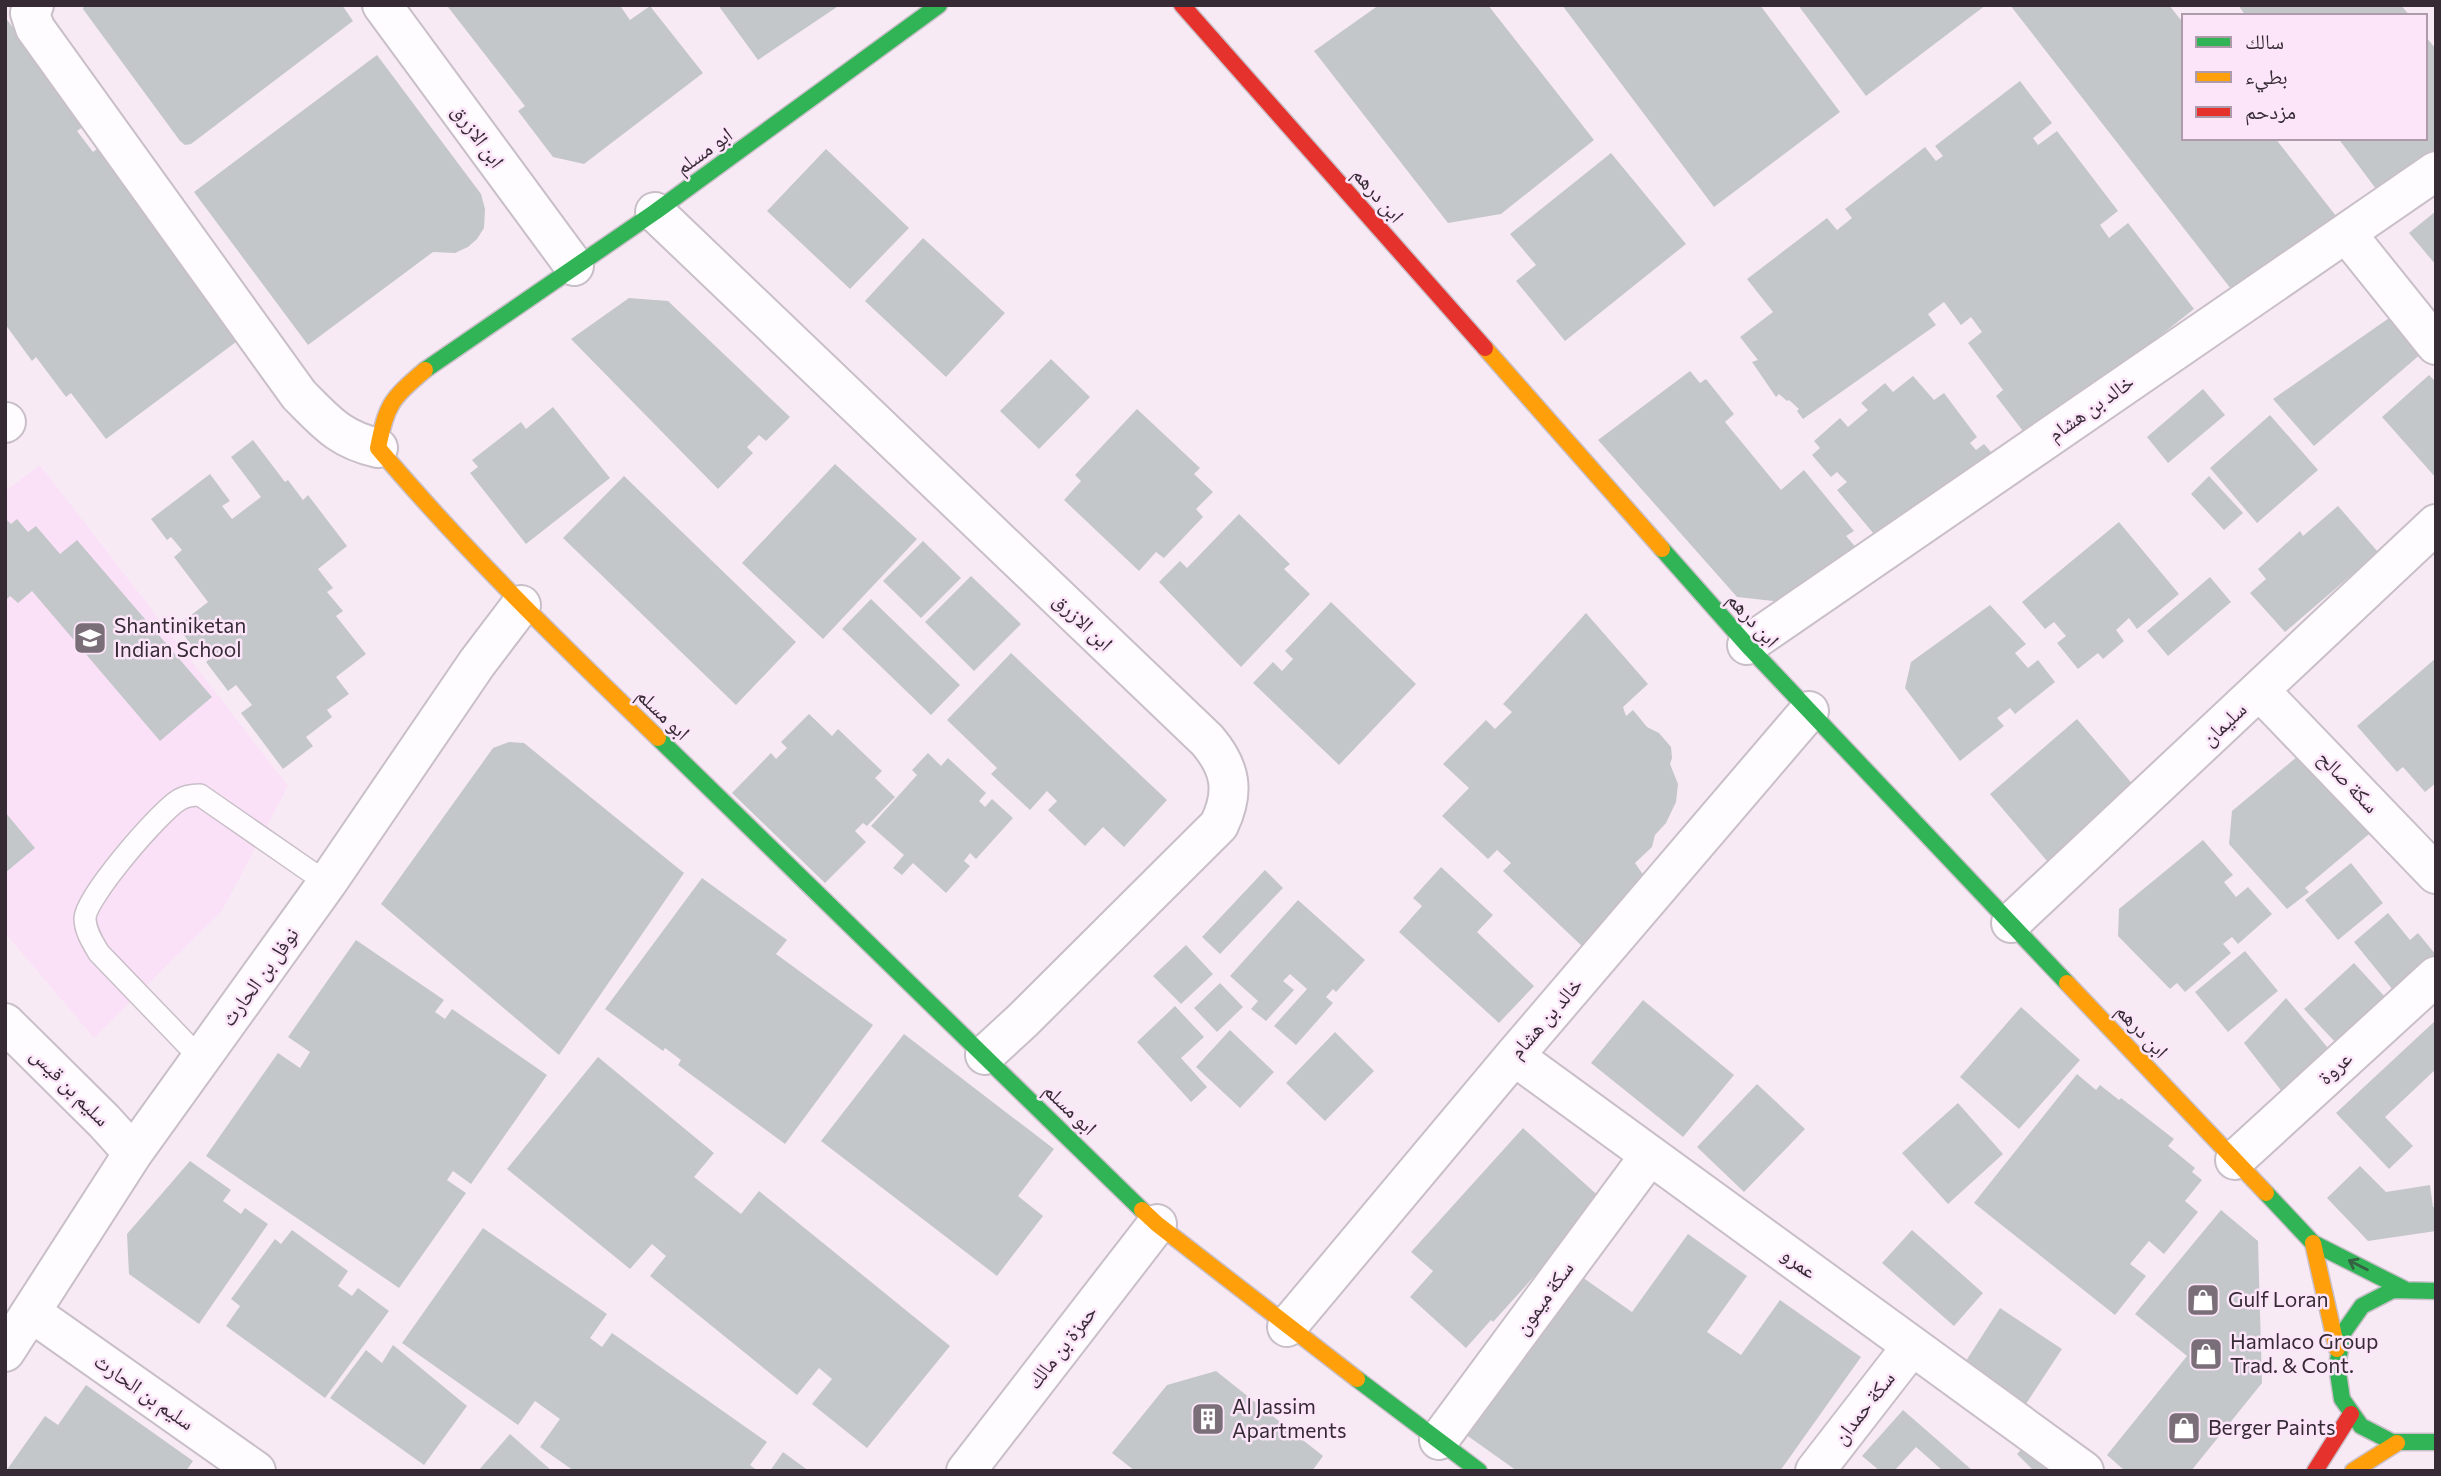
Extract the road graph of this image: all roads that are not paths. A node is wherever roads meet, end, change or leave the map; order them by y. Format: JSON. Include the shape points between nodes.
{"nodes":[{"id":1,"x":382,"y":5,"type":"edge"},
{"id":2,"x":939,"y":5,"type":"edge"},
{"id":3,"x":1182,"y":5,"type":"edge"},
{"id":4,"x":32,"y":9,"type":"edge"},
{"id":5,"x":2436,"y":171,"type":"edge"},
{"id":6,"x":655,"y":212,"type":"junction"},
{"id":7,"x":2346,"y":233,"type":"junction"},
{"id":8,"x":574,"y":266,"type":"junction"},
{"id":9,"x":2436,"y":345,"type":"edge"},
{"id":10,"x":378,"y":448,"type":"junction"},
{"id":11,"x":2436,"y":524,"type":"edge"},
{"id":12,"x":521,"y":605,"type":"junction"},
{"id":13,"x":1747,"y":645,"type":"junction"},
{"id":14,"x":2260,"y":691,"type":"junction"},
{"id":15,"x":1809,"y":711,"type":"junction"},
{"id":16,"x":2436,"y":874,"type":"edge"},
{"id":17,"x":327,"y":883,"type":"junction"},
{"id":18,"x":2011,"y":923,"type":"junction"},
{"id":19,"x":2436,"y":976,"type":"edge"},
{"id":20,"x":5,"y":1023,"type":"edge"},
{"id":21,"x":985,"y":1055,"type":"junction"},
{"id":22,"x":1514,"y":1056,"type":"junction"},
{"id":23,"x":201,"y":1059,"type":"junction"},
{"id":24,"x":133,"y":1153,"type":"junction"},
{"id":25,"x":1650,"y":1155,"type":"junction"},
{"id":26,"x":2235,"y":1160,"type":"junction"},
{"id":27,"x":1157,"y":1224,"type":"junction"},
{"id":28,"x":2313,"y":1243,"type":"junction"},
{"id":29,"x":2404,"y":1289,"type":"junction"},
{"id":30,"x":2436,"y":1291,"type":"edge"},
{"id":31,"x":32,"y":1313,"type":"junction"},
{"id":32,"x":1287,"y":1326,"type":"junction"},
{"id":33,"x":1912,"y":1346,"type":"junction"},
{"id":34,"x":2337,"y":1349,"type":"junction"},
{"id":35,"x":5,"y":1352,"type":"edge"},
{"id":36,"x":2351,"y":1414,"type":"junction"},
{"id":37,"x":1439,"y":1440,"type":"junction"},
{"id":38,"x":2436,"y":1442,"type":"edge"},
{"id":39,"x":2397,"y":1443,"type":"junction"},
{"id":40,"x":256,"y":1471,"type":"edge"},
{"id":41,"x":966,"y":1471,"type":"edge"},
{"id":42,"x":1479,"y":1471,"type":"edge"},
{"id":43,"x":1815,"y":1471,"type":"edge"},
{"id":44,"x":2084,"y":1471,"type":"edge"},
{"id":45,"x":2315,"y":1471,"type":"edge"},
{"id":46,"x":2353,"y":1471,"type":"edge"}],
"edges":[{"from":1,"to":8,"type":"street","name":"ابن الازرق"},
{"from":2,"to":6,"type":"street","name":"ابو مسلم"},
{"from":3,"to":13,"type":"street","name":"ابن درهم"},
{"from":4,"to":10,"type":"street","via":[[35,29],[299,395],[342,436]]},
{"from":5,"to":7,"type":"street","name":"خالد بن هشام"},
{"from":6,"to":8,"type":"street","name":"ابو مسلم"},
{"from":6,"to":21,"type":"street","name":"ابن الازرق","via":[[1220,754],[1230,790],[1219,825]]},
{"from":7,"to":9,"type":"street"},
{"from":7,"to":13,"type":"street","name":"خالد بن هشام"},
{"from":8,"to":10,"type":"street","name":"ابو مسلم","via":[[434,362],[398,393],[385,413]]},
{"from":10,"to":12,"type":"street","name":"ابو مسلم"},
{"from":11,"to":14,"type":"street","name":"سليمان"},
{"from":12,"to":17,"type":"street","name":"نوفل بن الحارث"},
{"from":12,"to":21,"type":"street","name":"ابو مسلم"},
{"from":13,"to":15,"type":"street","name":"ابن درهم"},
{"from":14,"to":16,"type":"street","name":"سكة صالح"},
{"from":14,"to":18,"type":"street","name":"سليمان"},
{"from":15,"to":18,"type":"street","name":"ابن درهم"},
{"from":15,"to":22,"type":"street","name":"خالد بن هشام"},
{"from":17,"to":23,"type":"street","name":"نوفل بن الحارث"},
{"from":17,"to":23,"type":"lane","via":[[200,794],[177,800],[135,842],[96,894],[85,916],[88,934],[99,953]]},
{"from":18,"to":26,"type":"street","name":"ابن درهم"},
{"from":19,"to":26,"type":"street","name":"عروة"},
{"from":20,"to":24,"type":"street","name":"سليم بن قيس"},
{"from":21,"to":27,"type":"street","name":"ابو مسلم"},
{"from":22,"to":25,"type":"street","name":"عمرو"},
{"from":22,"to":32,"type":"street","name":"خالد بن هشام"},
{"from":23,"to":24,"type":"street","name":"نوفل بن الحارث"},
{"from":24,"to":31,"type":"street","name":"نوفل بن الحارث"},
{"from":25,"to":33,"type":"street","name":"عمرو"},
{"from":25,"to":37,"type":"street","name":"سكة ميمون"},
{"from":26,"to":28,"type":"street","name":"ابن درهم"},
{"from":27,"to":32,"type":"street","name":"ابو مسلم"},
{"from":27,"to":41,"type":"street","name":"حمزة بن مالك"},
{"from":29,"to":28,"type":"street","name":"ابن درهم","one_way":true},
{"from":28,"to":34,"type":"street"},
{"from":29,"to":30,"type":"street"},
{"from":29,"to":34,"type":"street","via":[[2361,1308]]},
{"from":31,"to":35,"type":"street","name":"نوفل بن الحارث"},
{"from":31,"to":40,"type":"street","name":"سليم بن الحارث"},
{"from":32,"to":37,"type":"street","name":"ابو مسلم"},
{"from":33,"to":43,"type":"street","name":"سكة حمدان"},
{"from":33,"to":44,"type":"street","name":"عمرو"},
{"from":34,"to":36,"type":"street","via":[[2337,1383]]},
{"from":36,"to":39,"type":"street","via":[[2371,1433]]},
{"from":36,"to":45,"type":"street"},
{"from":37,"to":42,"type":"street","name":"ابو مسلم"},
{"from":38,"to":39,"type":"street"},
{"from":39,"to":46,"type":"street"}]}
